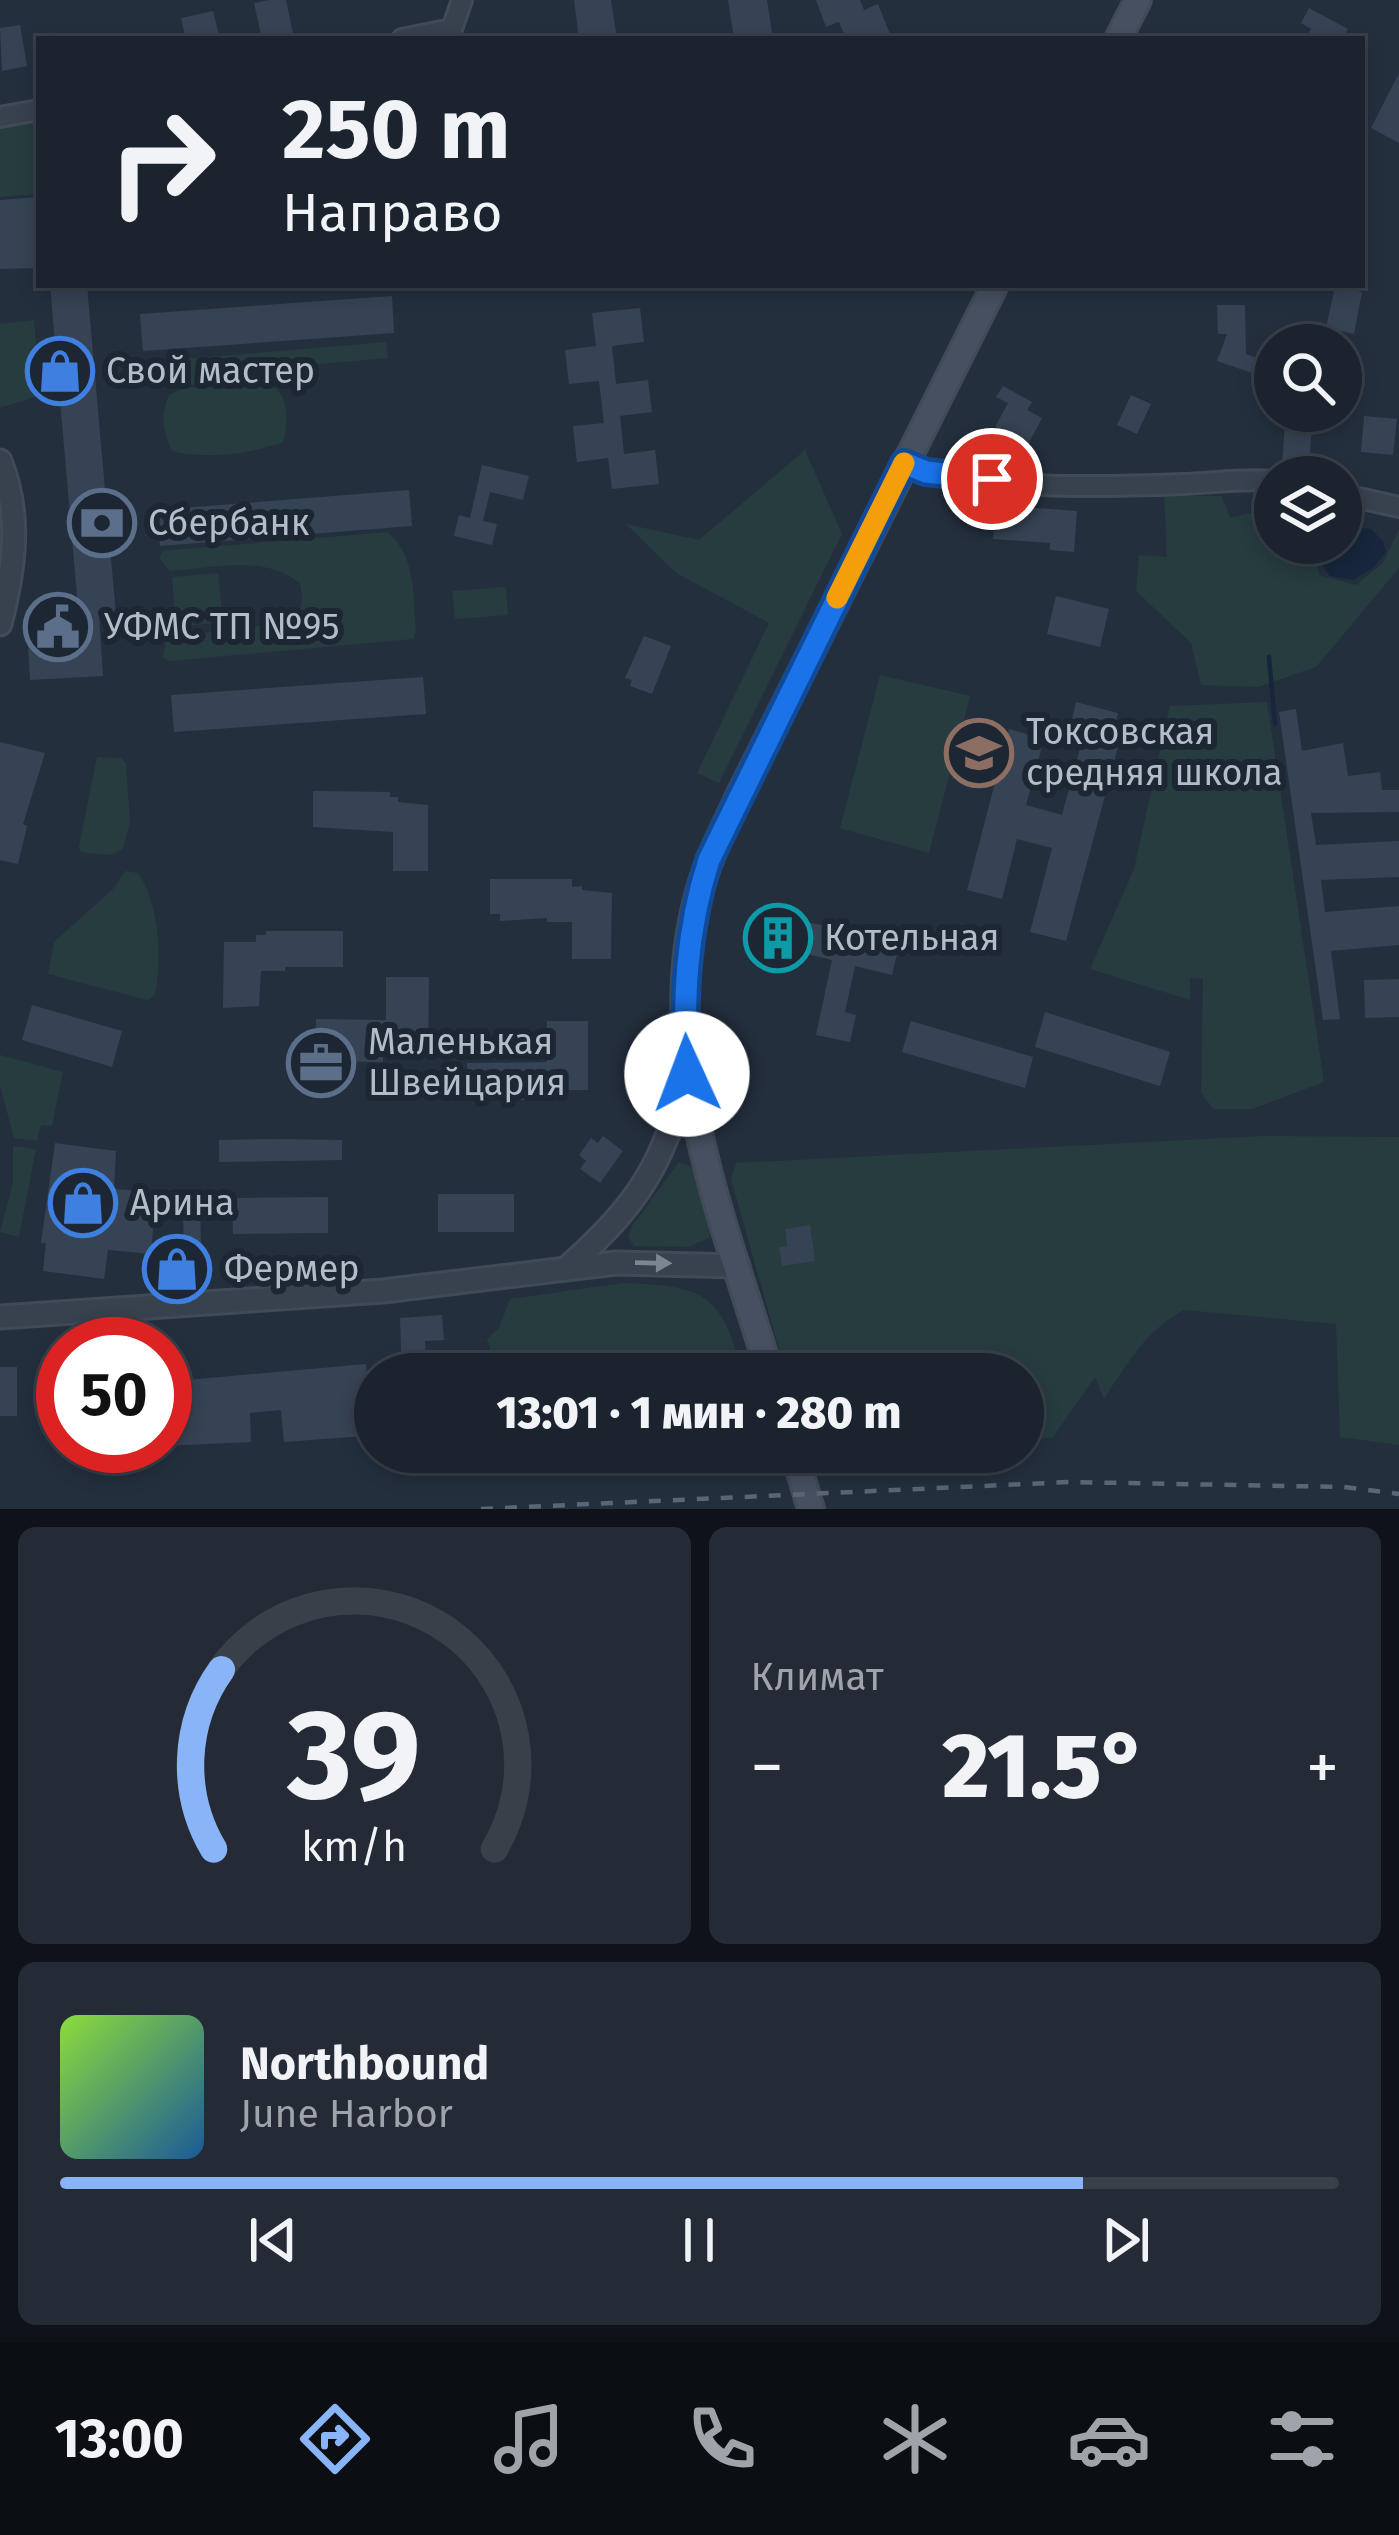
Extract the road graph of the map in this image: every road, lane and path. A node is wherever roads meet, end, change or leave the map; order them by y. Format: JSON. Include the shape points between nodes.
{"nodes":[{"id":1,"x":462,"y":0,"type":"edge"},
{"id":2,"x":1138,"y":0,"type":"edge"},
{"id":3,"x":417,"y":36,"type":"edge"},
{"id":4,"x":1120,"y":36,"type":"edge"},
{"id":5,"x":36,"y":111,"type":"edge"},
{"id":6,"x":0,"y":117,"type":"edge"},
{"id":7,"x":993,"y":288,"type":"edge"},
{"id":8,"x":0,"y":461,"type":"edge"},
{"id":9,"x":904,"y":463,"type":"junction"},
{"id":10,"x":1254,"y":482,"type":"edge"},
{"id":11,"x":1362,"y":499,"type":"edge"},
{"id":12,"x":1399,"y":507,"type":"edge"},
{"id":13,"x":0,"y":624,"type":"edge"},
{"id":14,"x":687,"y":1074,"type":"junction"},
{"id":15,"x":703,"y":1154,"type":"junction"},
{"id":16,"x":660,"y":1159,"type":"junction"},
{"id":17,"x":569,"y":1266,"type":"junction"},
{"id":18,"x":738,"y":1266,"type":"junction"},
{"id":19,"x":0,"y":1317,"type":"edge"},
{"id":20,"x":764,"y":1353,"type":"edge"},
{"id":21,"x":800,"y":1473,"type":"edge"},
{"id":22,"x":810,"y":1508,"type":"edge"}],
"edges":[{"from":1,"to":3,"type":"street","via":[[452,29]]},
{"from":2,"to":4,"type":"main road"},
{"from":5,"to":6,"type":"street"},
{"from":7,"to":9,"type":"main road"},
{"from":8,"to":13,"type":"street","via":[[15,530]]},
{"from":9,"to":10,"type":"street","via":[[1064,485]]},
{"from":9,"to":14,"type":"main road","via":[[709,860],[685,983]]},
{"from":11,"to":12,"type":"street"},
{"from":14,"to":15,"type":"main road"},
{"from":14,"to":16,"type":"street"},
{"from":15,"to":16,"type":"street","via":[[681,1148]]},
{"from":15,"to":18,"type":"main road"},
{"from":16,"to":17,"type":"street","via":[[620,1216]]},
{"from":17,"to":18,"type":"street","one_way":true},
{"from":17,"to":19,"type":"street","via":[[383,1291]]},
{"from":18,"to":20,"type":"main road"},
{"from":21,"to":22,"type":"main road"}]}
